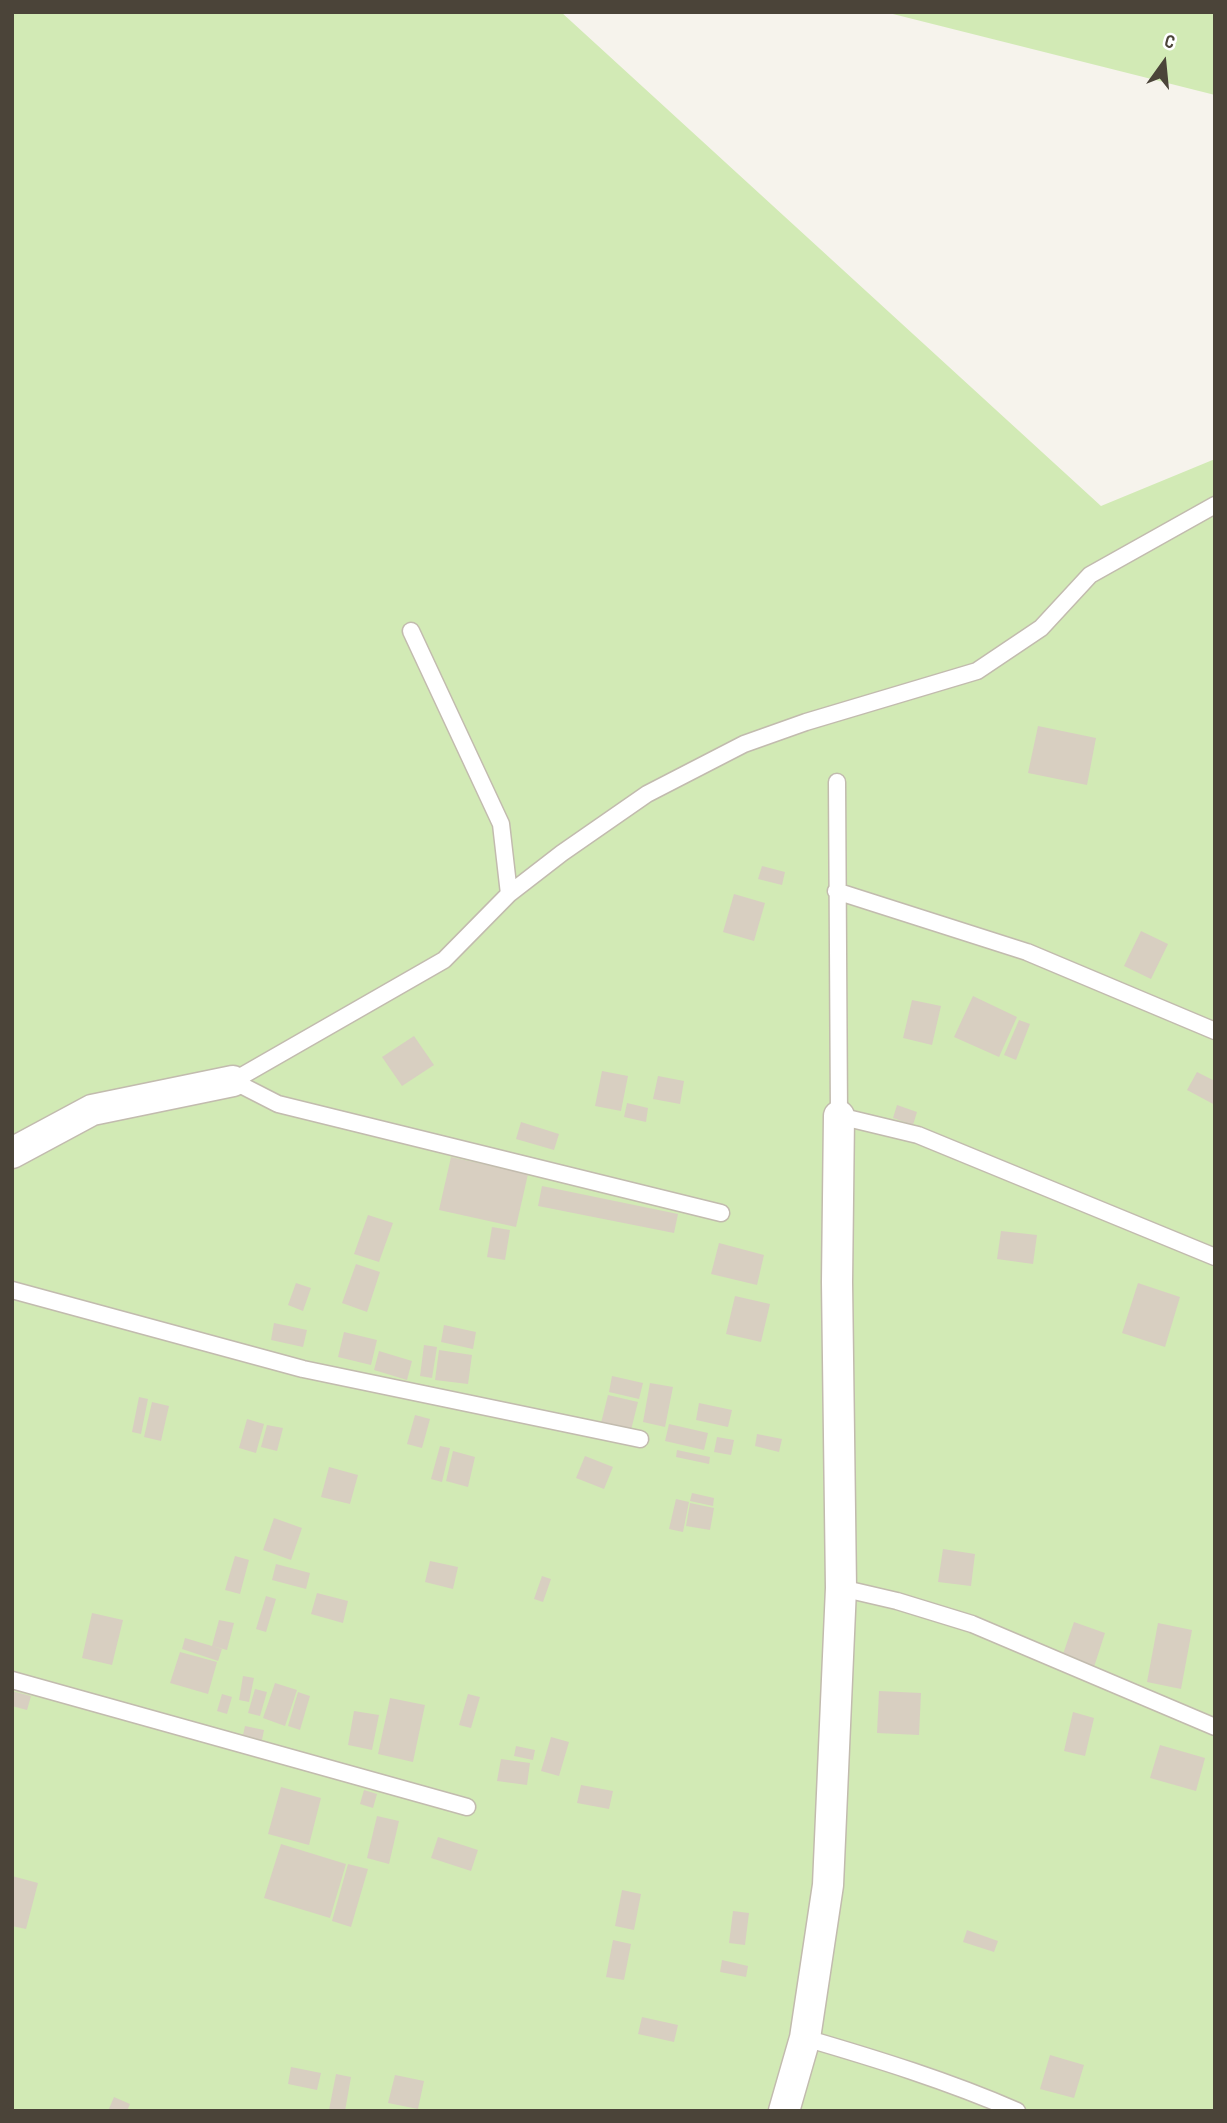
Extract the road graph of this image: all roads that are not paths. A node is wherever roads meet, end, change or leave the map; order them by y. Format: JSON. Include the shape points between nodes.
{"nodes":[{"id":1,"x":1215,"y":505,"type":"edge"},
{"id":2,"x":411,"y":631,"type":"dead end"},
{"id":3,"x":837,"y":782,"type":"dead end"},
{"id":4,"x":836,"y":891,"type":"junction"},
{"id":5,"x":509,"y":894,"type":"junction"},
{"id":6,"x":1215,"y":1031,"type":"edge"},
{"id":7,"x":233,"y":1081,"type":"junction"},
{"id":8,"x":839,"y":1116,"type":"junction"},
{"id":9,"x":12,"y":1153,"type":"edge"},
{"id":10,"x":721,"y":1213,"type":"dead end"},
{"id":11,"x":1215,"y":1257,"type":"edge"},
{"id":12,"x":12,"y":1290,"type":"edge"},
{"id":13,"x":640,"y":1439,"type":"dead end"},
{"id":14,"x":841,"y":1588,"type":"junction"},
{"id":15,"x":12,"y":1680,"type":"edge"},
{"id":16,"x":1215,"y":1727,"type":"edge"},
{"id":17,"x":467,"y":1807,"type":"dead end"},
{"id":18,"x":805,"y":2038,"type":"junction"},
{"id":19,"x":784,"y":2111,"type":"edge"},
{"id":20,"x":1017,"y":2111,"type":"edge"}],
"edges":[{"from":1,"to":5,"type":"lane","via":[[1090,575],[1041,628],[977,671],[744,744],[647,794]]},
{"from":2,"to":5,"type":"lane","via":[[502,824]]},
{"from":3,"to":4,"type":"lane"},
{"from":4,"to":6,"type":"lane","via":[[1027,952]]},
{"from":4,"to":8,"type":"lane"},
{"from":5,"to":7,"type":"lane","via":[[443,960]]},
{"from":7,"to":9,"type":"street","via":[[92,1110]]},
{"from":7,"to":10,"type":"lane","via":[[278,1104]]},
{"from":8,"to":11,"type":"lane","via":[[918,1135]]},
{"from":8,"to":14,"type":"street"},
{"from":12,"to":13,"type":"lane","via":[[303,1369]]},
{"from":14,"to":16,"type":"lane","via":[[972,1624]]},
{"from":14,"to":18,"type":"street","via":[[828,1885]]},
{"from":15,"to":17,"type":"lane"},
{"from":18,"to":19,"type":"street"},
{"from":18,"to":20,"type":"lane","via":[[892,2063]]}]}
